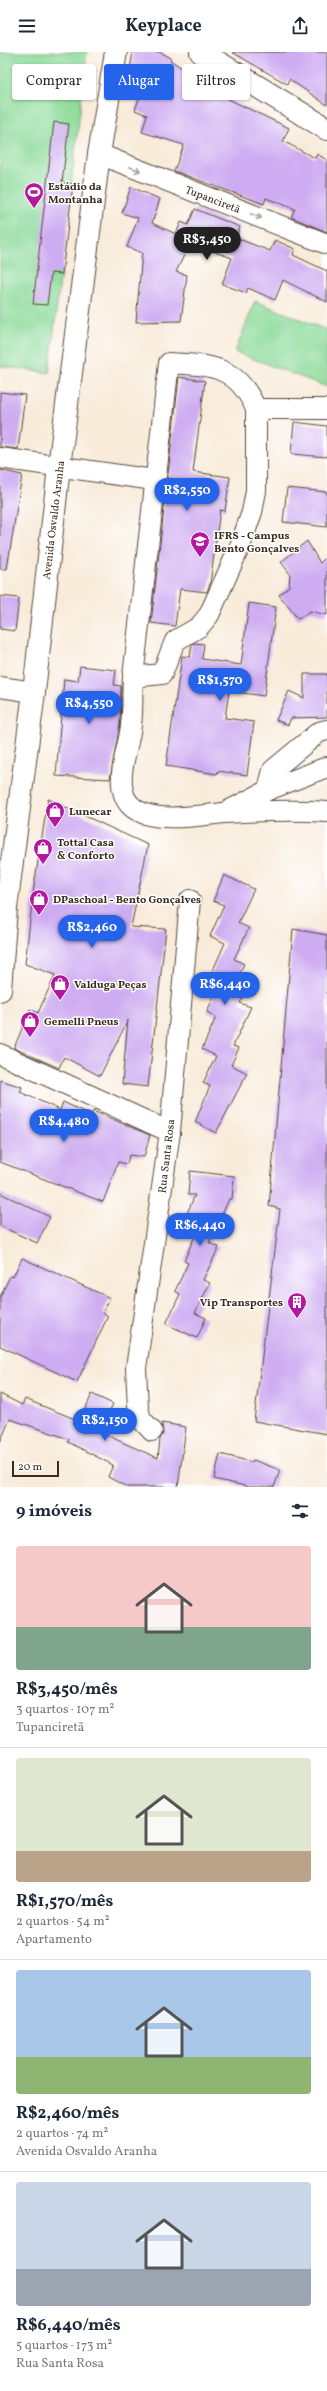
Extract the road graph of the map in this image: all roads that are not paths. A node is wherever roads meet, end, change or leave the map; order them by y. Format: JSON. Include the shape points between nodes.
{"nodes":[{"id":1,"x":116,"y":52,"type":"edge"},
{"id":2,"x":201,"y":52,"type":"edge"},
{"id":3,"x":327,"y":129,"type":"edge"},
{"id":4,"x":99,"y":154,"type":"junction"},
{"id":5,"x":327,"y":244,"type":"edge"},
{"id":6,"x":256,"y":408,"type":"junction"},
{"id":7,"x":327,"y":409,"type":"edge"},
{"id":8,"x":0,"y":458,"type":"edge"},
{"id":9,"x":59,"y":467,"type":"junction"},
{"id":10,"x":154,"y":480,"type":"junction"},
{"id":11,"x":133,"y":677,"type":"junction"},
{"id":12,"x":0,"y":687,"type":"edge"},
{"id":13,"x":34,"y":692,"type":"junction"},
{"id":14,"x":327,"y":730,"type":"edge"},
{"id":15,"x":327,"y":767,"type":"edge"},
{"id":16,"x":268,"y":790,"type":"junction"},
{"id":17,"x":327,"y":812,"type":"edge"},
{"id":18,"x":222,"y":813,"type":"junction"},
{"id":19,"x":190,"y":900,"type":"dead end"},
{"id":20,"x":3,"y":907,"type":"edge"},
{"id":21,"x":0,"y":990,"type":"edge"},
{"id":22,"x":0,"y":1054,"type":"edge"},
{"id":23,"x":170,"y":1132,"type":"junction"},
{"id":24,"x":152,"y":1431,"type":"dead end"}],
"edges":[{"from":1,"to":4,"type":"main road","name":"Avenida Osvaldo Aranha"},
{"from":2,"to":3,"type":"main road"},
{"from":4,"to":5,"type":"street","name":"Tupanciretã","one_way":true},
{"from":4,"to":9,"type":"main road","name":"Avenida Osvaldo Aranha"},
{"from":6,"to":7,"type":"street"},
{"from":6,"to":10,"type":"street","via":[[241,386],[219,368],[169,362]]},
{"from":6,"to":11,"type":"street","via":[[256,491],[252,512],[240,546],[209,615],[199,627],[175,641],[162,674]]},
{"from":8,"to":9,"type":"street"},
{"from":9,"to":10,"type":"street"},
{"from":9,"to":13,"type":"main road","name":"Avenida Osvaldo Aranha"},
{"from":10,"to":11,"type":"street"},
{"from":11,"to":18,"type":"street","via":[[132,724],[122,780],[123,792],[128,802],[150,815],[168,818],[188,819]]},
{"from":12,"to":13,"type":"street"},
{"from":13,"to":20,"type":"main road","name":"Avenida Osvaldo Aranha"},
{"from":14,"to":16,"type":"street","via":[[319,732],[273,770]]},
{"from":15,"to":16,"type":"street"},
{"from":16,"to":18,"type":"street"},
{"from":17,"to":18,"type":"street"},
{"from":19,"to":23,"type":"street","name":"Rua Santa Rosa"},
{"from":20,"to":21,"type":"main road","name":"Avenida Osvaldo Aranha"},
{"from":22,"to":23,"type":"street"},
{"from":23,"to":24,"type":"street","name":"Rua Santa Rosa","via":[[136,1368],[138,1408],[141,1419]]}]}
